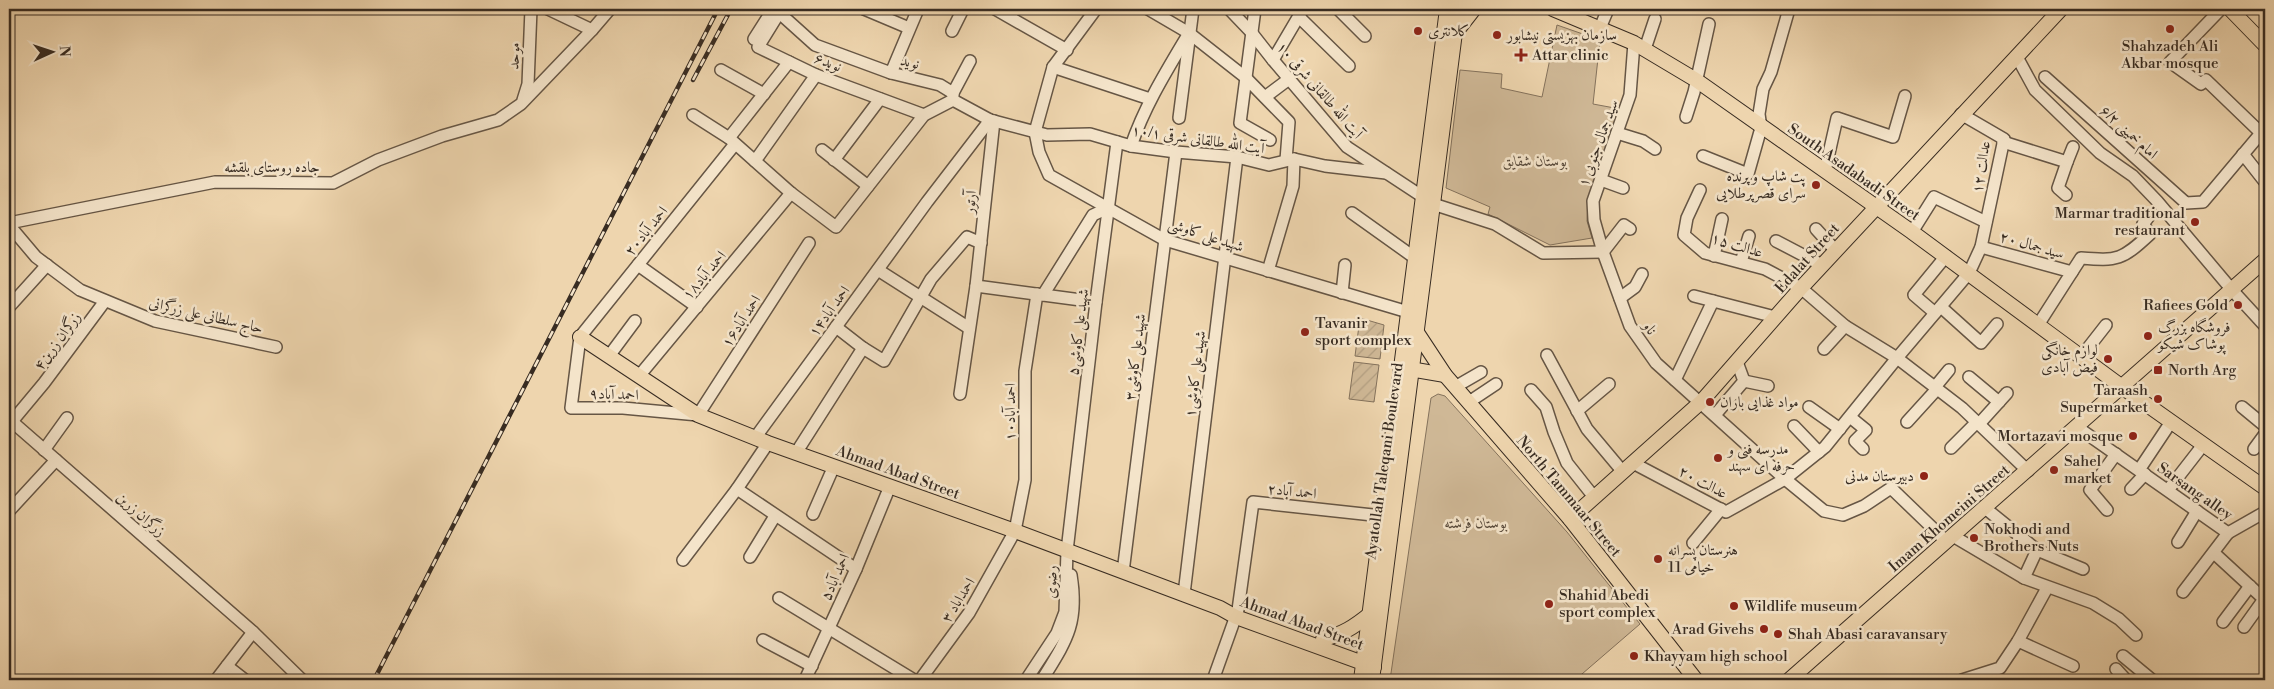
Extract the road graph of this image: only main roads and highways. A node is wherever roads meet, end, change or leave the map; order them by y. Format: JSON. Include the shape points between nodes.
{"nodes":[{"id":1,"x":1447,"y":9,"type":"edge"},
{"id":2,"x":1458,"y":9,"type":"edge"},
{"id":3,"x":1474,"y":9,"type":"edge"},
{"id":4,"x":1553,"y":9,"type":"edge"},
{"id":5,"x":2061,"y":9,"type":"edge"},
{"id":6,"x":2230,"y":9,"type":"edge"},
{"id":7,"x":2243,"y":9,"type":"edge"},
{"id":8,"x":2265,"y":32,"type":"edge"},
{"id":9,"x":1454,"y":36,"type":"junction"},
{"id":10,"x":2265,"y":45,"type":"edge"},
{"id":11,"x":1428,"y":201,"type":"junction"},
{"id":12,"x":1876,"y":206,"type":"junction"},
{"id":13,"x":2265,"y":260,"type":"edge"},
{"id":14,"x":1418,"y":334,"type":"junction"},
{"id":15,"x":580,"y":337,"type":"road end"},
{"id":16,"x":1407,"y":369,"type":"junction"},
{"id":17,"x":1445,"y":375,"type":"junction"},
{"id":18,"x":2122,"y":387,"type":"junction"},
{"id":19,"x":2265,"y":488,"type":"edge"},
{"id":20,"x":1570,"y":519,"type":"junction"},
{"id":21,"x":1237,"y":613,"type":"junction"},
{"id":22,"x":1370,"y":614,"type":"junction"},
{"id":23,"x":1323,"y":639,"type":"junction"},
{"id":24,"x":1370,"y":664,"type":"edge"},
{"id":25,"x":1361,"y":680,"type":"edge"},
{"id":26,"x":1696,"y":680,"type":"edge"},
{"id":27,"x":1789,"y":680,"type":"edge"}],
"edges":[{"from":1,"to":11,"type":"main road","name":"Ayatollah Taleqani Boulevard"},
{"from":2,"to":9,"type":"main road","name":"Ayatollah Taleqani Boulevard"},
{"from":3,"to":9,"type":"main road"},
{"from":4,"to":12,"type":"main road","name":"South Asadabadi Street","via":[[1640,46],[1696,80]]},
{"from":5,"to":12,"type":"main road","name":"Edalat Street"},
{"from":6,"to":10,"type":"main road"},
{"from":7,"to":8,"type":"main road"},
{"from":9,"to":11,"type":"main road","name":"Ayatollah Taleqani Boulevard"},
{"from":11,"to":14,"type":"main road","name":"Ayatollah Taleqani Boulevard"},
{"from":11,"to":16,"type":"main road","name":"Ayatollah Taleqani Boulevard","via":[[1415,258],[1408,312]]},
{"from":12,"to":18,"type":"main road","name":"South Asadabadi Street"},
{"from":12,"to":20,"type":"main road","name":"Edalat Street","via":[[1701,402]]},
{"from":13,"to":18,"type":"main road","name":"Imam Khomeini Street"},
{"from":14,"to":16,"type":"main road","name":"Ayatollah Taleqani Boulevard"},
{"from":14,"to":17,"type":"main road","name":"North Tammaar Street"},
{"from":15,"to":21,"type":"main road","name":"Ahmad Abad Street","via":[[698,415]]},
{"from":16,"to":17,"type":"main road"},
{"from":16,"to":22,"type":"main road","name":"Ayatollah Taleqani Boulevard","via":[[1382,516]]},
{"from":16,"to":24,"type":"main road","name":"Ayatollah Taleqani Boulevard"},
{"from":17,"to":20,"type":"main road","name":"North Tammaar Street"},
{"from":18,"to":19,"type":"main road","name":"South Asadabadi Street"},
{"from":18,"to":27,"type":"main road","name":"Imam Khomeini Street"},
{"from":20,"to":26,"type":"main road","name":"North Tammaar Street"},
{"from":21,"to":23,"type":"main road","name":"Ahmad Abad Street"},
{"from":21,"to":24,"type":"main road","name":"Ahmad Abad Street"},
{"from":22,"to":23,"type":"main road","via":[[1341,635]]},
{"from":22,"to":24,"type":"main road","name":"Ayatollah Taleqani Boulevard"},
{"from":23,"to":24,"type":"main road","name":"Ahmad Abad Street"},
{"from":24,"to":25,"type":"main road","name":"Ayatollah Taleqani Boulevard"}]}
